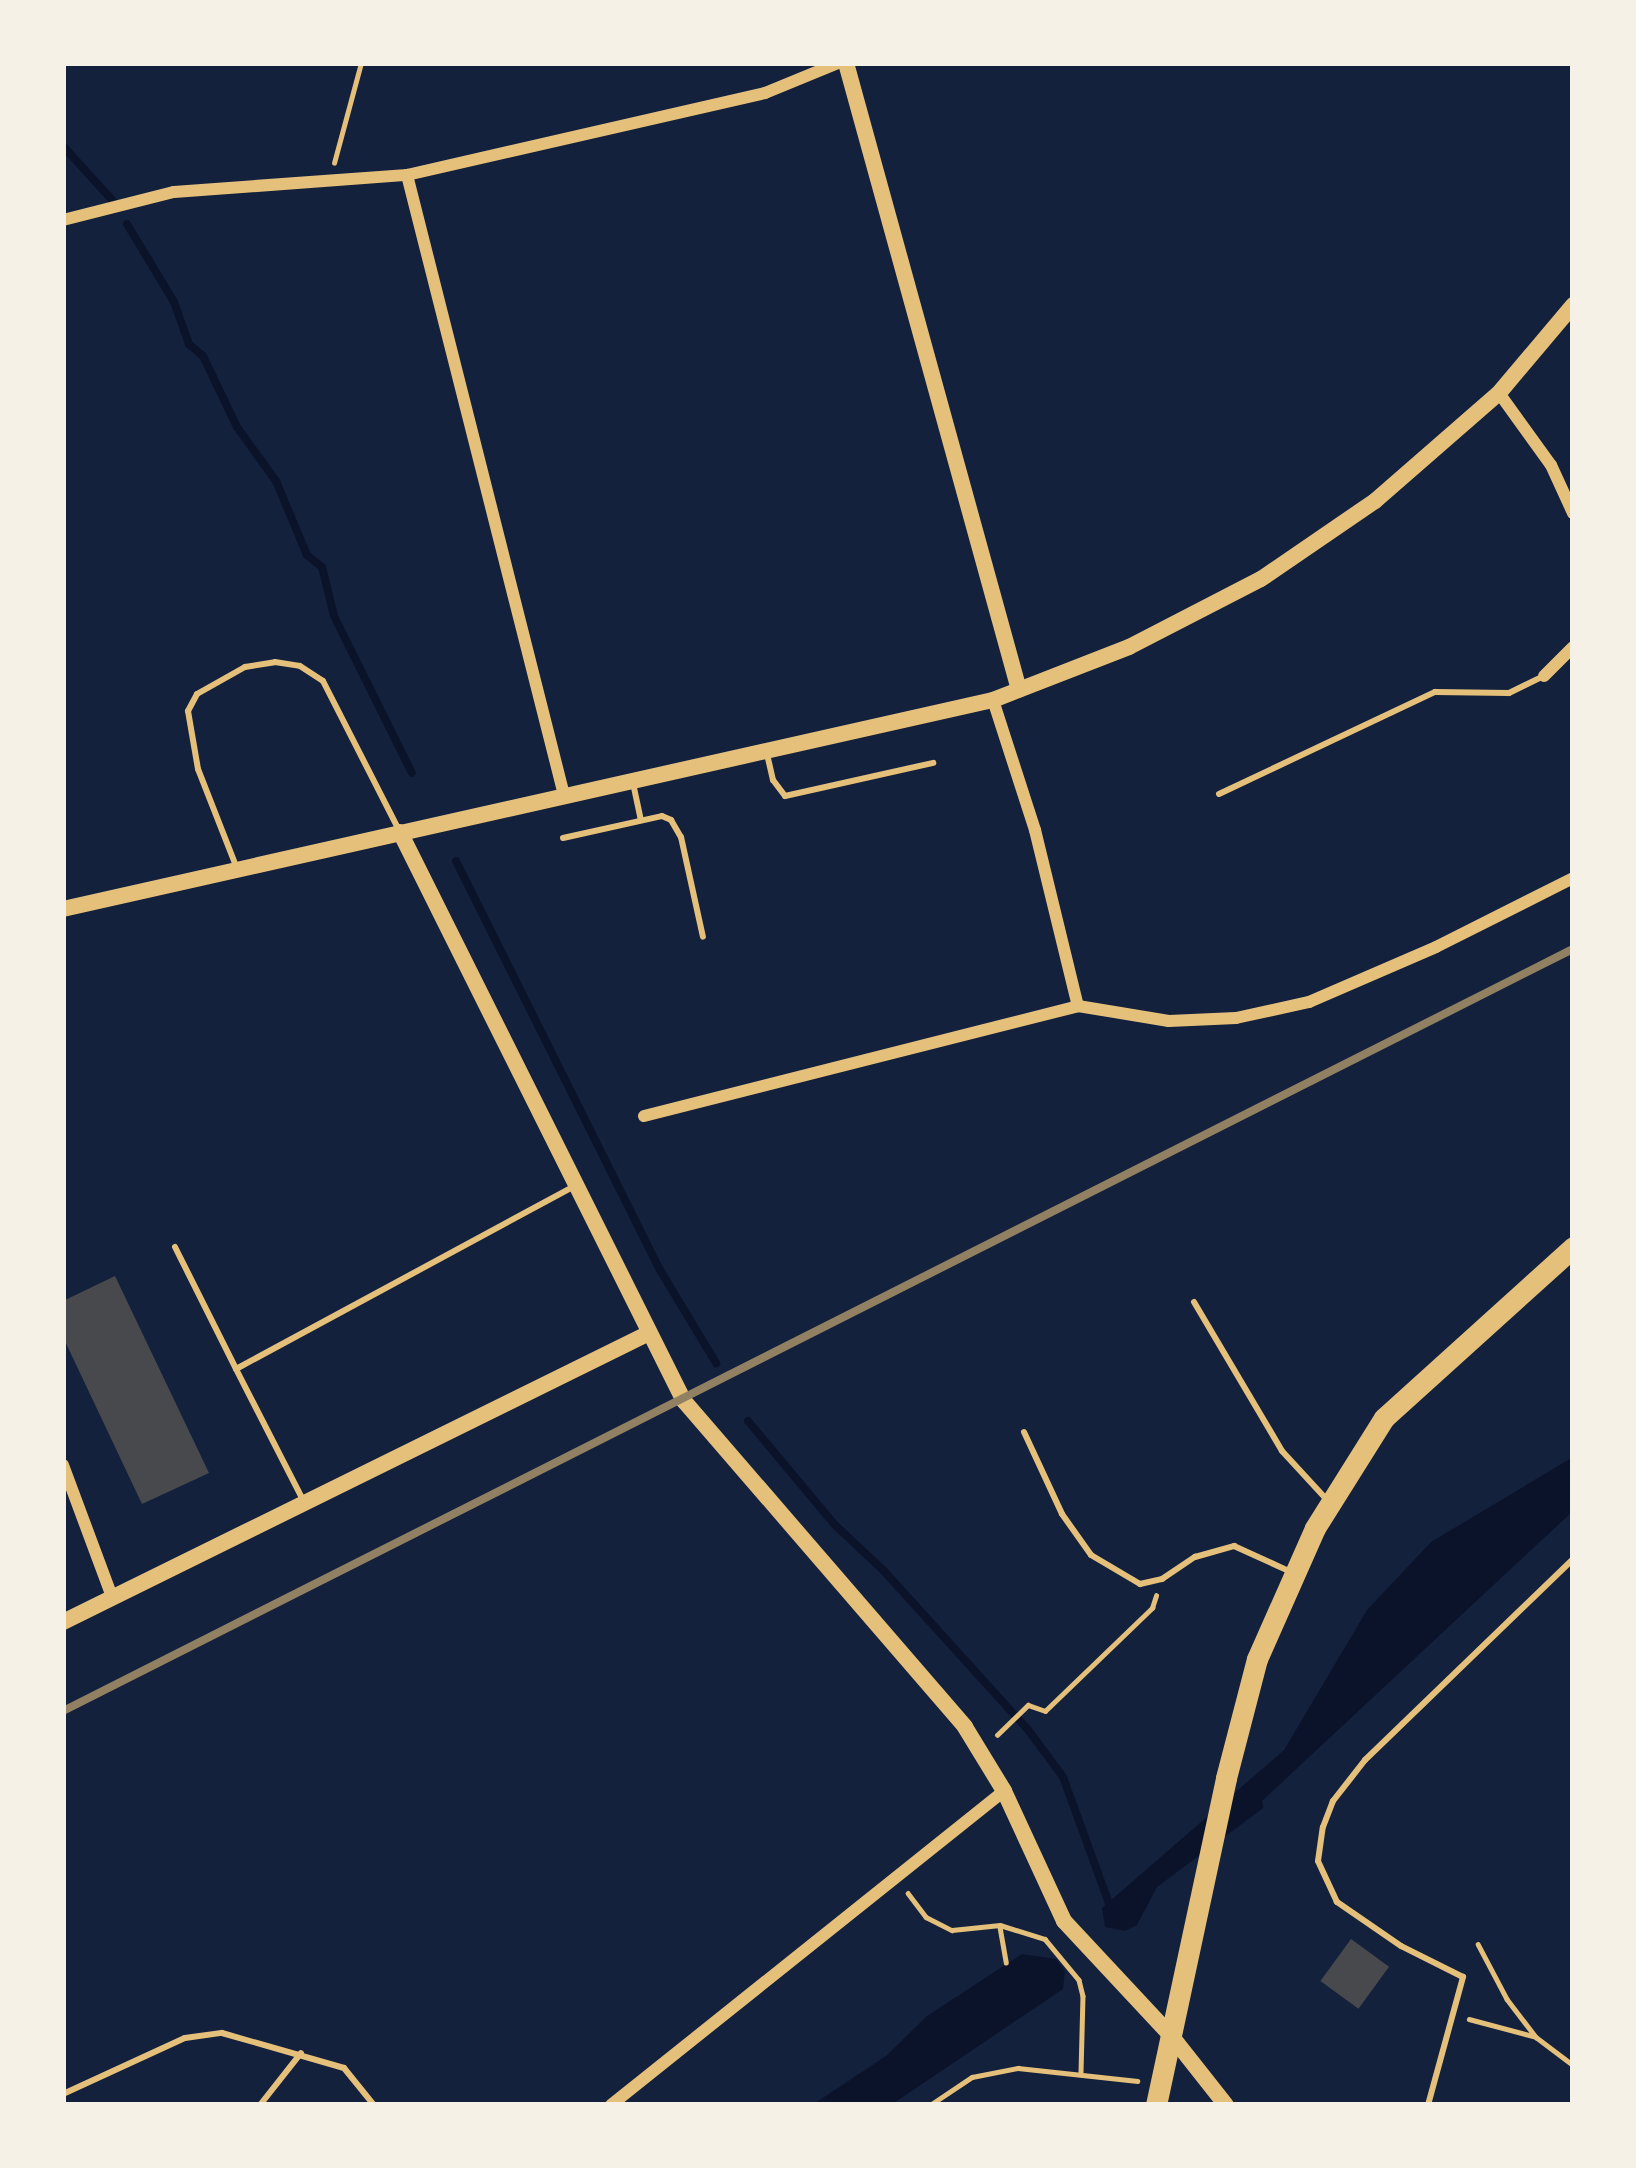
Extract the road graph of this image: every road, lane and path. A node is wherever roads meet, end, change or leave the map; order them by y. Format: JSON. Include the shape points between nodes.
{"nodes":[{"id":1,"x":361,"y":63,"type":"edge"},
{"id":2,"x":842,"y":63,"type":"edge"},
{"id":3,"x":407,"y":175,"type":"junction"},
{"id":4,"x":333,"y":181,"type":"junction"},
{"id":5,"x":63,"y":220,"type":"edge"},
{"id":6,"x":1573,"y":305,"type":"edge"},
{"id":7,"x":1499,"y":393,"type":"junction"},
{"id":8,"x":1573,"y":513,"type":"edge"},
{"id":9,"x":1573,"y":647,"type":"edge"},
{"id":10,"x":1544,"y":676,"type":"joint"},
{"id":11,"x":1019,"y":690,"type":"junction"},
{"id":12,"x":993,"y":700,"type":"junction"},
{"id":13,"x":766,"y":751,"type":"junction"},
{"id":14,"x":933,"y":763,"type":"dead end"},
{"id":15,"x":632,"y":780,"type":"junction"},
{"id":16,"x":1219,"y":794,"type":"dead end"},
{"id":17,"x":564,"y":795,"type":"junction"},
{"id":18,"x":641,"y":820,"type":"junction"},
{"id":19,"x":400,"y":832,"type":"junction"},
{"id":20,"x":563,"y":838,"type":"dead end"},
{"id":21,"x":237,"y":869,"type":"junction"},
{"id":22,"x":1573,"y":878,"type":"edge"},
{"id":23,"x":63,"y":909,"type":"edge"},
{"id":24,"x":703,"y":937,"type":"dead end"},
{"id":25,"x":1078,"y":1006,"type":"junction"},
{"id":26,"x":644,"y":1116,"type":"dead end"},
{"id":27,"x":574,"y":1186,"type":"junction"},
{"id":28,"x":175,"y":1246,"type":"dead end"},
{"id":29,"x":1573,"y":1247,"type":"edge"},
{"id":30,"x":1193,"y":1302,"type":"dead end"},
{"id":31,"x":647,"y":1334,"type":"junction"},
{"id":32,"x":236,"y":1370,"type":"junction"},
{"id":33,"x":1024,"y":1432,"type":"dead end"},
{"id":34,"x":63,"y":1465,"type":"edge"},
{"id":35,"x":304,"y":1502,"type":"junction"},
{"id":36,"x":1330,"y":1503,"type":"junction"},
{"id":37,"x":1573,"y":1559,"type":"edge"},
{"id":38,"x":1294,"y":1574,"type":"junction"},
{"id":39,"x":1162,"y":1579,"type":"junction"},
{"id":40,"x":112,"y":1597,"type":"junction"},
{"id":41,"x":63,"y":1622,"type":"edge"},
{"id":42,"x":1005,"y":1728,"type":"dead end"},
{"id":43,"x":1004,"y":1791,"type":"junction"},
{"id":44,"x":896,"y":1876,"type":"junction"},
{"id":45,"x":1000,"y":1925,"type":"junction"},
{"id":46,"x":1478,"y":1944,"type":"dead end"},
{"id":47,"x":1006,"y":1962,"type":"dead end"},
{"id":48,"x":1452,"y":2014,"type":"junction"},
{"id":49,"x":1536,"y":2037,"type":"junction"},
{"id":50,"x":1173,"y":2038,"type":"junction"},
{"id":51,"x":301,"y":2053,"type":"junction"},
{"id":52,"x":1573,"y":2065,"type":"edge"},
{"id":53,"x":1081,"y":2072,"type":"junction"},
{"id":54,"x":63,"y":2094,"type":"edge"},
{"id":55,"x":1158,"y":2095,"type":"edge"},
{"id":56,"x":260,"y":2105,"type":"edge"},
{"id":57,"x":374,"y":2105,"type":"edge"},
{"id":58,"x":611,"y":2105,"type":"edge"},
{"id":59,"x":929,"y":2105,"type":"edge"},
{"id":60,"x":1226,"y":2105,"type":"edge"},
{"id":61,"x":1428,"y":2105,"type":"edge"}],
"edges":[{"from":1,"to":4,"type":"path"},
{"from":2,"to":3,"type":"street","via":[[765,93]]},
{"from":2,"to":11,"type":"street"},
{"from":3,"to":4,"type":"street"},
{"from":3,"to":17,"type":"street"},
{"from":4,"to":5,"type":"street","via":[[174,192]]},
{"from":6,"to":7,"type":"street"},
{"from":7,"to":8,"type":"street"},
{"from":7,"to":11,"type":"street","via":[[1375,501],[1262,579],[1129,647]]},
{"from":9,"to":10,"type":"street"},
{"from":10,"to":16,"type":"lane","via":[[1509,693],[1435,692]]},
{"from":11,"to":12,"type":"street"},
{"from":12,"to":13,"type":"street"},
{"from":12,"to":25,"type":"street"},
{"from":13,"to":14,"type":"lane","via":[[784,796]]},
{"from":13,"to":15,"type":"street"},
{"from":15,"to":17,"type":"street"},
{"from":15,"to":18,"type":"lane"},
{"from":17,"to":19,"type":"street"},
{"from":18,"to":20,"type":"lane"},
{"from":18,"to":24,"type":"lane","via":[[662,816],[681,837]]},
{"from":19,"to":21,"type":"street"},
{"from":19,"to":21,"type":"lane","via":[[323,681],[300,666],[245,667],[197,694],[188,711],[198,769]]},
{"from":19,"to":27,"type":"street"},
{"from":21,"to":23,"type":"street"},
{"from":22,"to":25,"type":"street","via":[[1309,1003],[1169,1021]]},
{"from":25,"to":26,"type":"street"},
{"from":27,"to":31,"type":"street"},
{"from":27,"to":32,"type":"lane"},
{"from":28,"to":32,"type":"lane"},
{"from":29,"to":36,"type":"main road","via":[[1384,1418]]},
{"from":30,"to":36,"type":"lane","via":[[1282,1451]]},
{"from":31,"to":35,"type":"street"},
{"from":31,"to":43,"type":"street","via":[[684,1401],[965,1727]]},
{"from":32,"to":35,"type":"lane"},
{"from":33,"to":39,"type":"lane","via":[[1091,1555],[1140,1585]]},
{"from":34,"to":40,"type":"street"},
{"from":35,"to":40,"type":"street"},
{"from":36,"to":38,"type":"main road"},
{"from":37,"to":48,"type":"lane","via":[[1365,1760],[1323,1827],[1318,1861],[1337,1903],[1463,1977]]},
{"from":38,"to":39,"type":"lane","via":[[1234,1546],[1195,1557]]},
{"from":38,"to":50,"type":"main road","via":[[1257,1659]]},
{"from":39,"to":42,"type":"path","via":[[1152,1608],[1045,1711],[1028,1706]]},
{"from":40,"to":41,"type":"street"},
{"from":43,"to":44,"type":"street"},
{"from":43,"to":50,"type":"street","via":[[1064,1921]]},
{"from":44,"to":45,"type":"path","via":[[926,1917],[952,1930]]},
{"from":44,"to":58,"type":"street"},
{"from":45,"to":47,"type":"path"},
{"from":45,"to":53,"type":"path","via":[[1045,1939],[1078,1980]]},
{"from":46,"to":49,"type":"path"},
{"from":48,"to":49,"type":"path"},
{"from":48,"to":61,"type":"lane"},
{"from":49,"to":52,"type":"path"},
{"from":50,"to":55,"type":"main road"},
{"from":50,"to":60,"type":"street"},
{"from":51,"to":54,"type":"lane","via":[[222,2033],[184,2038]]},
{"from":51,"to":56,"type":"lane"},
{"from":51,"to":57,"type":"lane","via":[[344,2068]]},
{"from":53,"to":55,"type":"path"},
{"from":53,"to":59,"type":"path","via":[[1018,2068],[972,2077]]}]}
